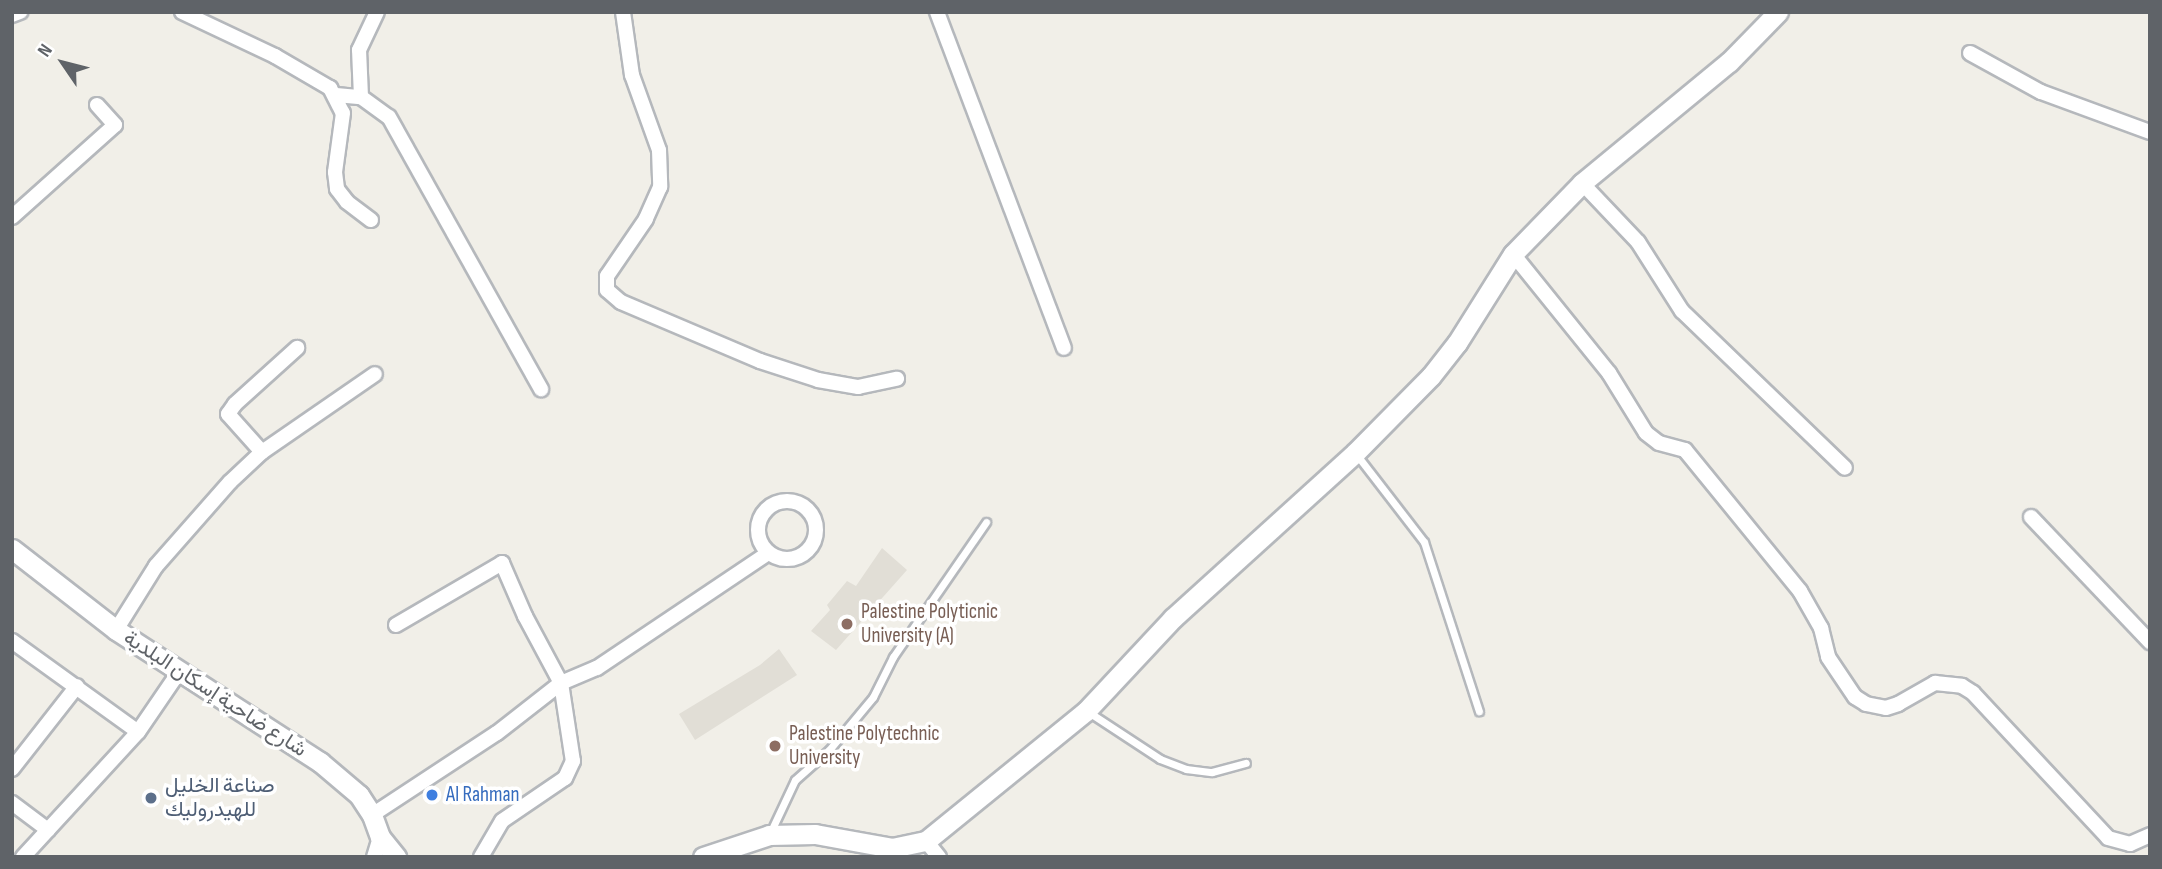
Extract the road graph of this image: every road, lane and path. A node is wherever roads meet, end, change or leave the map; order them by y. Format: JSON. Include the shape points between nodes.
{"nodes":[{"id":1,"x":20,"y":12,"type":"edge"},
{"id":2,"x":182,"y":12,"type":"edge"},
{"id":3,"x":377,"y":12,"type":"edge"},
{"id":4,"x":624,"y":12,"type":"edge"},
{"id":5,"x":937,"y":12,"type":"edge"},
{"id":6,"x":1778,"y":12,"type":"edge"},
{"id":7,"x":12,"y":15,"type":"edge"},
{"id":8,"x":1970,"y":53,"type":"dead end"},
{"id":9,"x":336,"y":95,"type":"junction"},
{"id":10,"x":361,"y":97,"type":"junction"},
{"id":11,"x":97,"y":105,"type":"dead end"},
{"id":12,"x":2150,"y":132,"type":"edge"},
{"id":13,"x":1581,"y":183,"type":"junction"},
{"id":14,"x":12,"y":217,"type":"edge"},
{"id":15,"x":372,"y":220,"type":"dead end"},
{"id":16,"x":1513,"y":254,"type":"junction"},
{"id":17,"x":297,"y":348,"type":"dead end"},
{"id":18,"x":1064,"y":348,"type":"dead end"},
{"id":19,"x":374,"y":374,"type":"dead end"},
{"id":20,"x":897,"y":379,"type":"dead end"},
{"id":21,"x":541,"y":388,"type":"dead end"},
{"id":22,"x":262,"y":452,"type":"junction"},
{"id":23,"x":1355,"y":453,"type":"junction"},
{"id":24,"x":1845,"y":468,"type":"dead end"},
{"id":25,"x":2031,"y":517,"type":"dead end"},
{"id":26,"x":986,"y":522,"type":"dead end"},
{"id":27,"x":12,"y":549,"type":"edge"},
{"id":28,"x":768,"y":553,"type":"junction"},
{"id":29,"x":396,"y":625,"type":"dead end"},
{"id":30,"x":116,"y":630,"type":"junction"},
{"id":31,"x":12,"y":641,"type":"edge"},
{"id":32,"x":2150,"y":642,"type":"edge"},
{"id":33,"x":179,"y":672,"type":"junction"},
{"id":34,"x":561,"y":684,"type":"junction"},
{"id":35,"x":77,"y":686,"type":"junction"},
{"id":36,"x":1479,"y":710,"type":"dead end"},
{"id":37,"x":1086,"y":711,"type":"junction"},
{"id":38,"x":138,"y":732,"type":"junction"},
{"id":39,"x":1245,"y":763,"type":"dead end"},
{"id":40,"x":12,"y":769,"type":"edge"},
{"id":41,"x":12,"y":803,"type":"edge"},
{"id":42,"x":372,"y":815,"type":"junction"},
{"id":43,"x":48,"y":830,"type":"junction"},
{"id":44,"x":769,"y":835,"type":"junction"},
{"id":45,"x":2150,"y":835,"type":"edge"},
{"id":46,"x":380,"y":837,"type":"junction"},
{"id":47,"x":926,"y":841,"type":"junction"},
{"id":48,"x":23,"y":857,"type":"edge"},
{"id":49,"x":374,"y":857,"type":"edge"},
{"id":50,"x":396,"y":857,"type":"edge"},
{"id":51,"x":481,"y":857,"type":"edge"},
{"id":52,"x":703,"y":857,"type":"edge"},
{"id":53,"x":939,"y":857,"type":"edge"}],
"edges":[{"from":1,"to":7,"type":"street"},
{"from":2,"to":9,"type":"street","via":[[318,79]]},
{"from":3,"to":10,"type":"street","via":[[359,50]]},
{"from":4,"to":20,"type":"street","via":[[632,75],[659,150],[660,187],[646,219],[607,276],[607,290],[621,302],[760,362],[818,380],[858,387]]},
{"from":5,"to":18,"type":"street"},
{"from":6,"to":13,"type":"street","via":[[1729,62]]},
{"from":8,"to":12,"type":"street","via":[[2041,92]]},
{"from":9,"to":10,"type":"street"},
{"from":9,"to":15,"type":"street","via":[[343,123],[335,169],[337,188],[347,202]]},
{"from":10,"to":21,"type":"street","via":[[389,117]]},
{"from":11,"to":14,"type":"street","via":[[115,125]]},
{"from":13,"to":16,"type":"street"},
{"from":13,"to":24,"type":"street","via":[[1638,242],[1682,311]]},
{"from":16,"to":23,"type":"street","via":[[1431,376]]},
{"from":16,"to":45,"type":"street","via":[[1609,373],[1646,433],[1660,443],[1685,450],[1800,591],[1821,628],[1828,657],[1855,697],[1885,708],[1935,683],[1962,685],[2108,838],[2130,844]]},
{"from":17,"to":22,"type":"street","via":[[229,414]]},
{"from":19,"to":22,"type":"street"},
{"from":22,"to":30,"type":"street","via":[[156,565]]},
{"from":23,"to":36,"type":"lane","via":[[1424,541]]},
{"from":23,"to":37,"type":"street","via":[[1173,618]]},
{"from":25,"to":32,"type":"street"},
{"from":26,"to":44,"type":"lane","via":[[893,657],[873,697],[829,750],[795,780]]},
{"from":27,"to":30,"type":"street","name":"شارع ضاحية إسكان البلدية"},
{"from":28,"to":28,"type":"street","via":[[787,560],[806,553],[816,526],[807,509],[781,502],[765,511],[759,537]]},
{"from":28,"to":34,"type":"street","via":[[597,668]]},
{"from":29,"to":34,"type":"street","via":[[502,563]]},
{"from":30,"to":33,"type":"street","name":"شارع ضاحية إسكان البلدية"},
{"from":31,"to":35,"type":"street"},
{"from":33,"to":38,"type":"street"},
{"from":33,"to":42,"type":"street","name":"شارع ضاحية إسكان البلدية","via":[[320,762],[359,795]]},
{"from":34,"to":42,"type":"street","via":[[497,733]]},
{"from":34,"to":51,"type":"street","via":[[573,761],[565,778],[502,821]]},
{"from":35,"to":38,"type":"street"},
{"from":35,"to":40,"type":"street"},
{"from":37,"to":39,"type":"lane","via":[[1160,759],[1186,769],[1212,772]]},
{"from":37,"to":47,"type":"street"},
{"from":38,"to":43,"type":"street"},
{"from":41,"to":43,"type":"street"},
{"from":42,"to":46,"type":"street","name":"شارع ضاحية إسكان البلدية"},
{"from":43,"to":48,"type":"street"},
{"from":44,"to":47,"type":"street","via":[[815,834],[892,848]]},
{"from":44,"to":52,"type":"street"},
{"from":46,"to":49,"type":"street"},
{"from":46,"to":50,"type":"street","name":"شارع ضاحية إسكان البلدية"},
{"from":47,"to":53,"type":"street"}]}
